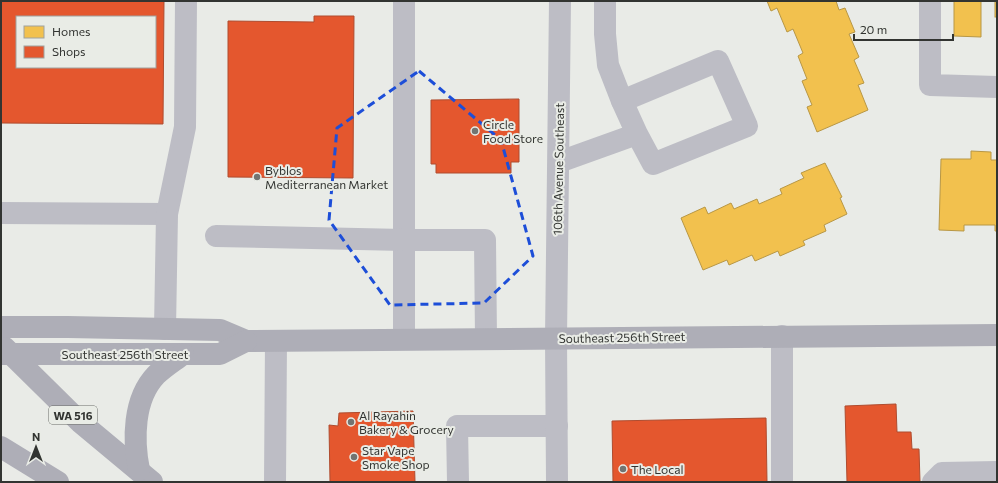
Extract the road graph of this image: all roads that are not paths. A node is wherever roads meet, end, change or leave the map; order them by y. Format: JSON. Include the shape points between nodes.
{"nodes":[{"id":1,"x":186,"y":1,"type":"edge"},
{"id":2,"x":404,"y":1,"type":"edge"},
{"id":3,"x":560,"y":1,"type":"edge"},
{"id":4,"x":605,"y":1,"type":"edge"},
{"id":5,"x":930,"y":1,"type":"edge"},
{"id":6,"x":997,"y":87,"type":"edge"},
{"id":7,"x":622,"y":101,"type":"junction"},
{"id":8,"x":637,"y":134,"type":"junction"},
{"id":9,"x":558,"y":162,"type":"junction"},
{"id":10,"x":1,"y":213,"type":"edge"},
{"id":11,"x":167,"y":214,"type":"junction"},
{"id":12,"x":216,"y":236,"type":"dead end"},
{"id":13,"x":404,"y":240,"type":"junction"},
{"id":14,"x":1,"y":327,"type":"edge"},
{"id":15,"x":165,"y":329,"type":"junction"},
{"id":16,"x":997,"y":335,"type":"edge"},
{"id":17,"x":782,"y":336,"type":"junction"},
{"id":18,"x":486,"y":338,"type":"junction"},
{"id":19,"x":556,"y":338,"type":"junction"},
{"id":20,"x":404,"y":339,"type":"junction"},
{"id":21,"x":276,"y":340,"type":"junction"},
{"id":22,"x":246,"y":341,"type":"junction"},
{"id":23,"x":4,"y":351,"type":"edge"},
{"id":24,"x":183,"y":354,"type":"junction"},
{"id":25,"x":557,"y":426,"type":"junction"},
{"id":26,"x":1,"y":447,"type":"edge"},
{"id":27,"x":997,"y":472,"type":"edge"},
{"id":28,"x":146,"y":476,"type":"edge"},
{"id":29,"x":58,"y":482,"type":"edge"},
{"id":30,"x":275,"y":482,"type":"edge"},
{"id":31,"x":458,"y":482,"type":"edge"},
{"id":32,"x":557,"y":482,"type":"edge"},
{"id":33,"x":782,"y":482,"type":"edge"},
{"id":34,"x":934,"y":482,"type":"edge"}],
"edges":[{"from":1,"to":11,"type":"street","via":[[186,127]]},
{"from":2,"to":13,"type":"street"},
{"from":3,"to":9,"type":"street","name":"106th Avenue Southeast"},
{"from":4,"to":7,"type":"street","via":[[608,65]]},
{"from":5,"to":6,"type":"street","via":[[930,86]]},
{"from":7,"to":8,"type":"street"},
{"from":7,"to":8,"type":"street","via":[[718,61],[747,126],[653,164]]},
{"from":8,"to":9,"type":"street"},
{"from":9,"to":19,"type":"street","name":"106th Avenue Southeast"},
{"from":10,"to":11,"type":"street"},
{"from":11,"to":15,"type":"street"},
{"from":12,"to":13,"type":"street"},
{"from":13,"to":18,"type":"street","via":[[485,240]]},
{"from":13,"to":20,"type":"street"},
{"from":14,"to":15,"type":"main road","name":"Southeast 256th Street"},
{"from":15,"to":22,"type":"main road","name":"Southeast 256th Street","via":[[220,330]]},
{"from":16,"to":17,"type":"main road","name":"Southeast 256th Street"},
{"from":17,"to":19,"type":"main road","name":"Southeast 256th Street"},
{"from":17,"to":33,"type":"street"},
{"from":18,"to":19,"type":"main road","name":"Southeast 256th Street"},
{"from":18,"to":20,"type":"main road","name":"Southeast 256th Street"},
{"from":19,"to":25,"type":"street","name":"106th Avenue Southeast"},
{"from":20,"to":21,"type":"main road","name":"Southeast 256th Street"},
{"from":21,"to":22,"type":"main road","name":"Southeast 256th Street"},
{"from":21,"to":30,"type":"street"},
{"from":22,"to":24,"type":"main road","name":"Southeast 256th Street","via":[[220,354]]},
{"from":23,"to":24,"type":"main road","name":"Southeast 256th Street"},
{"from":23,"to":28,"type":"main road","number":"WA 516","via":[[80,422]]},
{"from":24,"to":28,"type":"main road","via":[[156,376],[142,396],[135,431],[135,450]]},
{"from":25,"to":31,"type":"street","via":[[457,426]]},
{"from":25,"to":32,"type":"street","name":"106th Avenue Southeast"},
{"from":26,"to":29,"type":"main road"},
{"from":27,"to":34,"type":"street","via":[[942,473]]}]}
